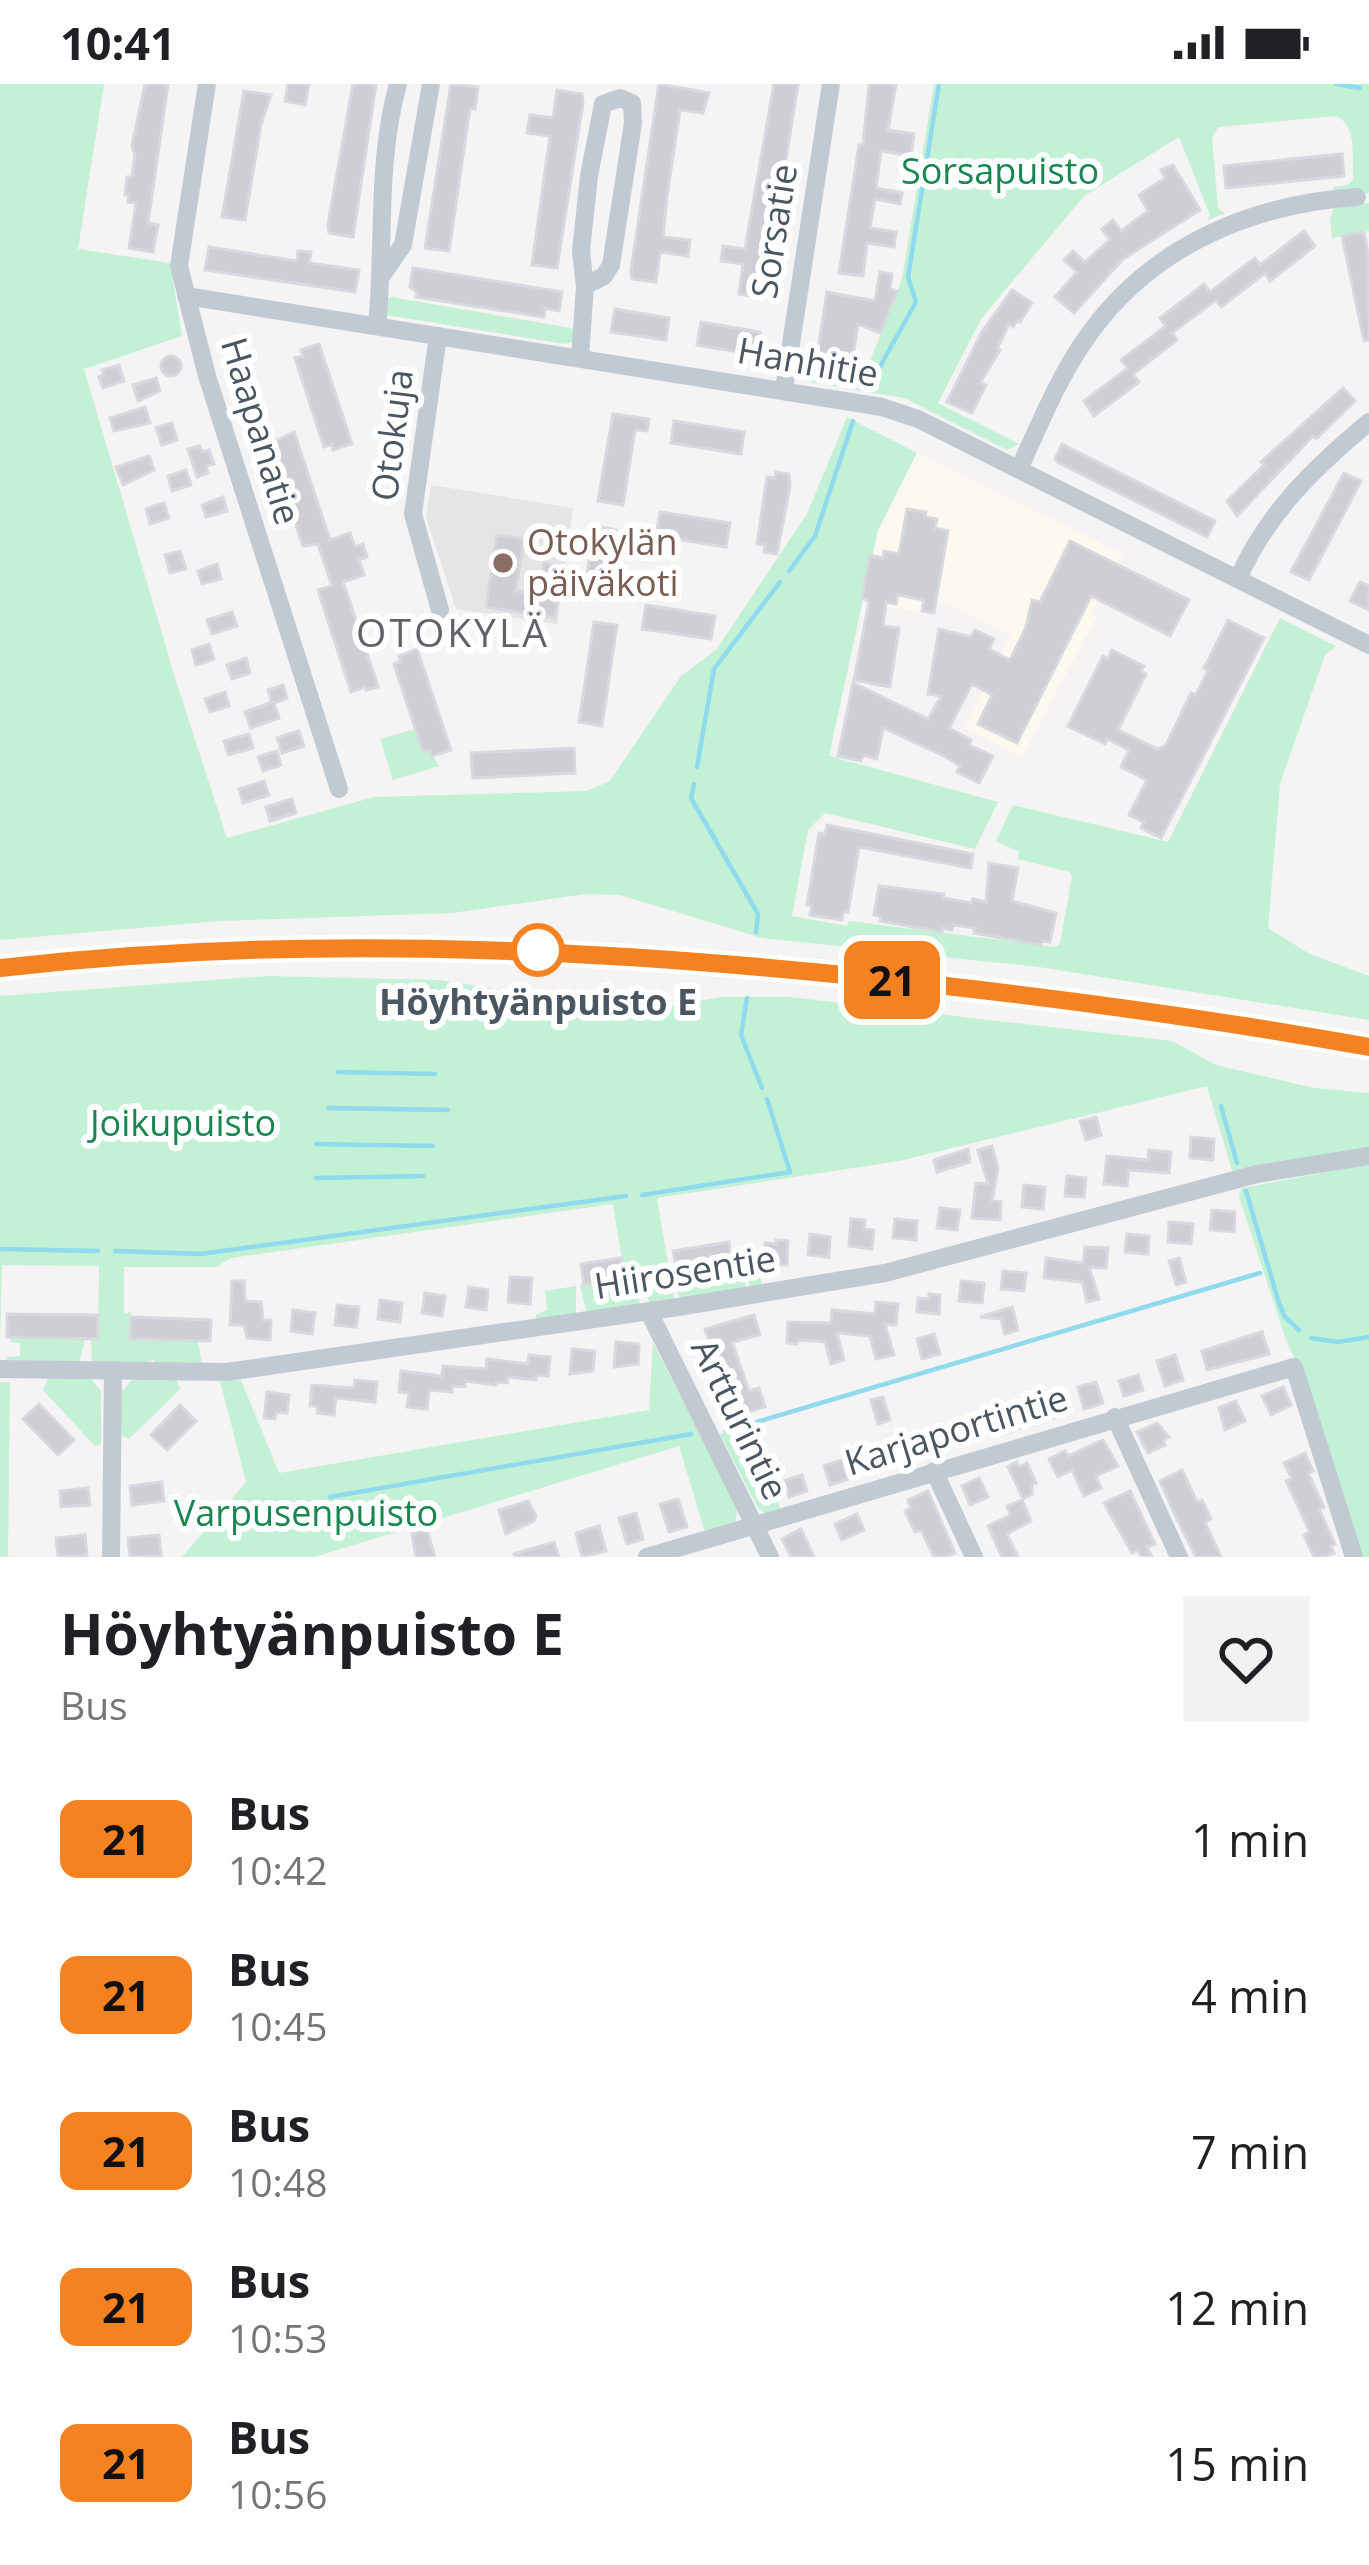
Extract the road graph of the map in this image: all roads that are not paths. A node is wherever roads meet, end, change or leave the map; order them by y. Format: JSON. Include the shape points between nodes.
{"nodes":[{"id":1,"x":207,"y":84,"type":"edge"},
{"id":2,"x":398,"y":84,"type":"edge"},
{"id":3,"x":431,"y":84,"type":"edge"},
{"id":4,"x":831,"y":84,"type":"edge"},
{"id":5,"x":1357,"y":197,"type":"dead end"},
{"id":6,"x":382,"y":275,"type":"junction"},
{"id":7,"x":586,"y":286,"type":"junction"},
{"id":8,"x":186,"y":296,"type":"junction"},
{"id":9,"x":377,"y":326,"type":"junction"},
{"id":10,"x":438,"y":336,"type":"junction"},
{"id":11,"x":580,"y":358,"type":"junction"},
{"id":12,"x":784,"y":389,"type":"junction"},
{"id":13,"x":1369,"y":422,"type":"edge"},
{"id":14,"x":1019,"y":469,"type":"junction"},
{"id":15,"x":1238,"y":579,"type":"junction"},
{"id":16,"x":440,"y":610,"type":"dead end"},
{"id":17,"x":1369,"y":645,"type":"edge"},
{"id":18,"x":339,"y":790,"type":"dead end"},
{"id":19,"x":0,"y":968,"type":"edge"},
{"id":20,"x":1369,"y":1047,"type":"edge"},
{"id":21,"x":1369,"y":1156,"type":"edge"},
{"id":22,"x":649,"y":1312,"type":"junction"},
{"id":23,"x":0,"y":1369,"type":"edge"},
{"id":24,"x":113,"y":1371,"type":"junction"},
{"id":25,"x":1115,"y":1417,"type":"junction"},
{"id":26,"x":934,"y":1471,"type":"junction"},
{"id":27,"x":755,"y":1525,"type":"junction"},
{"id":28,"x":111,"y":1557,"type":"edge"},
{"id":29,"x":646,"y":1557,"type":"edge"},
{"id":30,"x":770,"y":1557,"type":"edge"},
{"id":31,"x":974,"y":1557,"type":"edge"},
{"id":32,"x":1179,"y":1557,"type":"edge"},
{"id":33,"x":1354,"y":1557,"type":"edge"}],
"edges":[{"from":1,"to":8,"type":"street","name":"Haapanatie","via":[[179,266]]},
{"from":2,"to":6,"type":"street","via":[[380,201]]},
{"from":3,"to":6,"type":"street","via":[[403,245]]},
{"from":4,"to":12,"type":"street","name":"Sorsatie"},
{"from":5,"to":14,"type":"street","via":[[1232,222],[1144,275],[1088,336]]},
{"from":6,"to":9,"type":"street"},
{"from":7,"to":7,"type":"street","via":[[589,176],[603,104],[620,98],[632,104],[633,124],[611,265]]},
{"from":7,"to":11,"type":"street"},
{"from":8,"to":9,"type":"street","name":"Hanhitie"},
{"from":8,"to":18,"type":"street","name":"Haapanatie"},
{"from":9,"to":10,"type":"street","name":"Hanhitie"},
{"from":10,"to":11,"type":"street","name":"Hanhitie"},
{"from":10,"to":16,"type":"street","name":"Otokuja","via":[[412,514]]},
{"from":11,"to":12,"type":"street","name":"Hanhitie"},
{"from":12,"to":14,"type":"street","name":"Hanhitie","via":[[918,419]]},
{"from":13,"to":15,"type":"street","via":[[1286,500]]},
{"from":14,"to":15,"type":"street","name":"Hanhitie"},
{"from":15,"to":17,"type":"street","name":"Hanhitie"},
{"from":19,"to":20,"type":"main road","via":[[239,950],[553,951],[997,990]]},
{"from":21,"to":22,"type":"street","name":"Hiirosentie","via":[[1257,1174],[885,1273]]},
{"from":22,"to":24,"type":"street","name":"Hiirosentie","via":[[227,1372]]},
{"from":22,"to":27,"type":"street","name":"Artturintie"},
{"from":23,"to":24,"type":"street","name":"Hiirosentie"},
{"from":24,"to":28,"type":"street"},
{"from":25,"to":26,"type":"street","name":"Karjaportintie"},
{"from":25,"to":32,"type":"street"},
{"from":25,"to":33,"type":"street","name":"Karjaportintie","via":[[1294,1367]]},
{"from":26,"to":27,"type":"street","name":"Karjaportintie"},
{"from":26,"to":31,"type":"street"},
{"from":27,"to":29,"type":"street","name":"Karjaportintie"},
{"from":27,"to":30,"type":"street","name":"Artturintie"}]}
